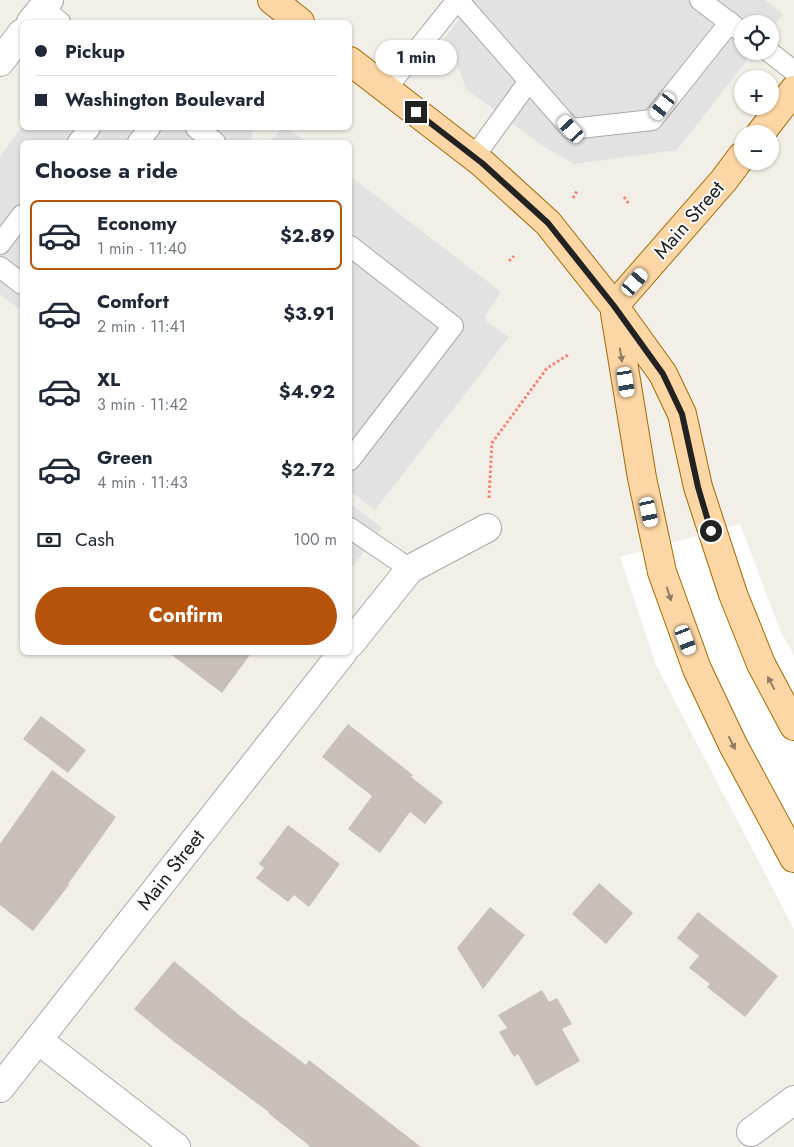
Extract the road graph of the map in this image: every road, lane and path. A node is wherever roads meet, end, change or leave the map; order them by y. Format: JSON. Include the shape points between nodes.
{"nodes":[{"id":1,"x":272,"y":0,"type":"edge"},
{"id":2,"x":458,"y":0,"type":"edge"},
{"id":3,"x":700,"y":0,"type":"edge"},
{"id":4,"x":297,"y":20,"type":"edge"},
{"id":5,"x":734,"y":26,"type":"edge"},
{"id":6,"x":734,"y":29,"type":"edge"},
{"id":7,"x":20,"y":36,"type":"edge"},
{"id":8,"x":779,"y":59,"type":"edge"},
{"id":9,"x":0,"y":62,"type":"edge"},
{"id":10,"x":352,"y":63,"type":"edge"},
{"id":11,"x":794,"y":71,"type":"edge"},
{"id":12,"x":530,"y":82,"type":"junction"},
{"id":13,"x":386,"y":89,"type":"junction"},
{"id":14,"x":794,"y":90,"type":"edge"},
{"id":15,"x":767,"y":125,"type":"edge"},
{"id":16,"x":88,"y":130,"type":"edge"},
{"id":17,"x":148,"y":130,"type":"edge"},
{"id":18,"x":201,"y":130,"type":"edge"},
{"id":19,"x":217,"y":137,"type":"edge"},
{"id":20,"x":80,"y":140,"type":"edge"},
{"id":21,"x":140,"y":140,"type":"edge"},
{"id":22,"x":474,"y":157,"type":"junction"},
{"id":23,"x":734,"y":167,"type":"edge"},
{"id":24,"x":577,"y":191,"type":"dead end"},
{"id":25,"x":624,"y":197,"type":"dead end"},
{"id":26,"x":573,"y":198,"type":"dead end"},
{"id":27,"x":629,"y":204,"type":"dead end"},
{"id":28,"x":20,"y":218,"type":"edge"},
{"id":29,"x":0,"y":244,"type":"edge"},
{"id":30,"x":352,"y":248,"type":"edge"},
{"id":31,"x":514,"y":256,"type":"dead end"},
{"id":32,"x":509,"y":260,"type":"dead end"},
{"id":33,"x":0,"y":267,"type":"edge"},
{"id":34,"x":20,"y":282,"type":"edge"},
{"id":35,"x":614,"y":306,"type":"junction"},
{"id":36,"x":568,"y":355,"type":"dead end"},
{"id":37,"x":352,"y":457,"type":"edge"},
{"id":38,"x":486,"y":528,"type":"joint"},
{"id":39,"x":352,"y":529,"type":"edge"},
{"id":40,"x":410,"y":569,"type":"junction"},
{"id":41,"x":352,"y":642,"type":"edge"},
{"id":42,"x":341,"y":655,"type":"edge"},
{"id":43,"x":794,"y":726,"type":"edge"},
{"id":44,"x":794,"y":858,"type":"edge"},
{"id":45,"x":38,"y":1040,"type":"junction"},
{"id":46,"x":0,"y":1088,"type":"edge"},
{"id":47,"x":794,"y":1100,"type":"edge"},
{"id":48,"x":751,"y":1132,"type":"dead end"},
{"id":49,"x":176,"y":1147,"type":"edge"}],
"edges":[{"from":1,"to":4,"type":"main road"},
{"from":2,"to":12,"type":"lane"},
{"from":2,"to":13,"type":"lane"},
{"from":3,"to":5,"type":"lane"},
{"from":6,"to":12,"type":"lane","via":[[652,120],[571,129]]},
{"from":7,"to":9,"type":"street"},
{"from":8,"to":11,"type":"lane"},
{"from":10,"to":13,"type":"main road"},
{"from":12,"to":22,"type":"lane"},
{"from":13,"to":22,"type":"main road"},
{"from":14,"to":15,"type":"main road"},
{"from":16,"to":20,"type":"lane"},
{"from":17,"to":21,"type":"lane"},
{"from":18,"to":19,"type":"lane"},
{"from":22,"to":35,"type":"main road","via":[[548,223]]},
{"from":23,"to":35,"type":"main road","name":"Main Street"},
{"from":24,"to":26,"type":"path"},
{"from":25,"to":27,"type":"path"},
{"from":28,"to":29,"type":"lane"},
{"from":30,"to":37,"type":"lane","via":[[454,326]]},
{"from":31,"to":32,"type":"path"},
{"from":33,"to":34,"type":"lane"},
{"from":43,"to":35,"type":"main road","one_way":true,"via":[[761,664],[733,594],[698,487],[682,414],[663,374]]},
{"from":35,"to":44,"type":"main road","one_way":true,"via":[[635,439],[662,572],[675,612],[697,669],[733,745]]},
{"from":36,"to":38,"type":"path","via":[[547,368],[492,443]]},
{"from":38,"to":40,"type":"street"},
{"from":39,"to":40,"type":"lane"},
{"from":40,"to":41,"type":"street"},
{"from":42,"to":45,"type":"street","name":"Main Street"},
{"from":45,"to":46,"type":"street","name":"Main Street"},
{"from":45,"to":49,"type":"street"},
{"from":47,"to":48,"type":"street"}]}
